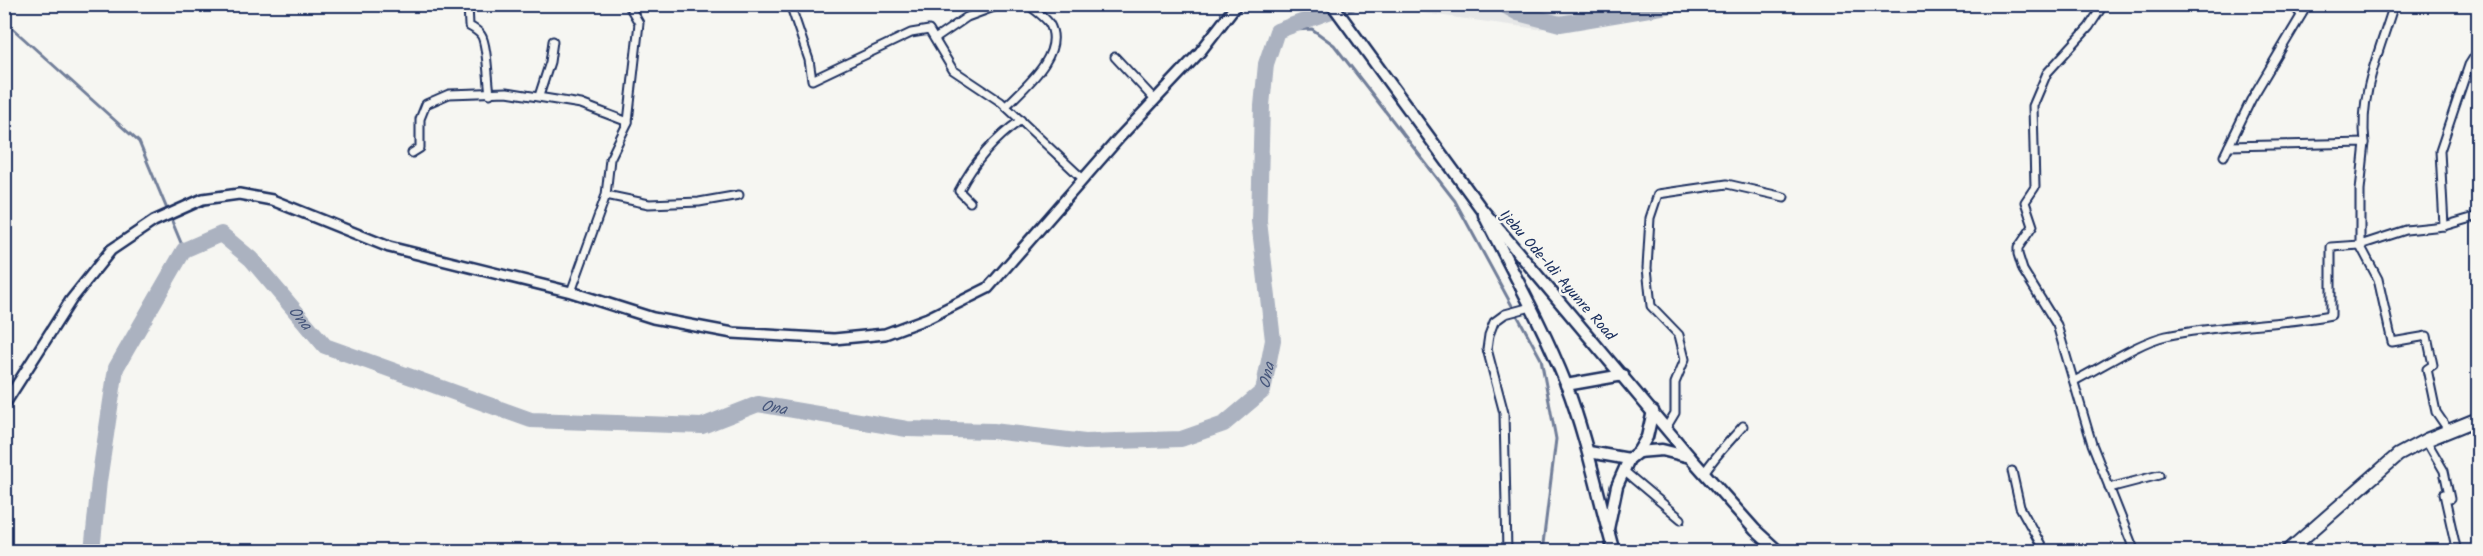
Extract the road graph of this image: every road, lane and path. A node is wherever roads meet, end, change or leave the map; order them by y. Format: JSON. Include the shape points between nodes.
{"nodes":[{"id":1,"x":468,"y":4,"type":"edge"},
{"id":2,"x":628,"y":4,"type":"edge"},
{"id":3,"x":790,"y":4,"type":"edge"},
{"id":4,"x":1002,"y":4,"type":"edge"},
{"id":5,"x":1028,"y":4,"type":"edge"},
{"id":6,"x":1237,"y":4,"type":"edge"},
{"id":7,"x":1332,"y":4,"type":"edge"},
{"id":8,"x":2104,"y":4,"type":"edge"},
{"id":9,"x":2293,"y":4,"type":"edge"},
{"id":10,"x":2308,"y":4,"type":"edge"},
{"id":11,"x":2394,"y":4,"type":"edge"},
{"id":12,"x":2301,"y":15,"type":"junction"},
{"id":13,"x":935,"y":39,"type":"junction"},
{"id":14,"x":553,"y":41,"type":"dead end"},
{"id":15,"x":2478,"y":51,"type":"edge"},
{"id":16,"x":1115,"y":57,"type":"dead end"},
{"id":17,"x":490,"y":94,"type":"junction"},
{"id":18,"x":539,"y":96,"type":"junction"},
{"id":19,"x":1155,"y":100,"type":"junction"},
{"id":20,"x":1006,"y":106,"type":"junction"},
{"id":21,"x":1021,"y":120,"type":"junction"},
{"id":22,"x":628,"y":122,"type":"junction"},
{"id":23,"x":2365,"y":143,"type":"junction"},
{"id":24,"x":2229,"y":146,"type":"junction"},
{"id":25,"x":412,"y":153,"type":"dead end"},
{"id":26,"x":2224,"y":156,"type":"dead end"},
{"id":27,"x":1083,"y":179,"type":"junction"},
{"id":28,"x":606,"y":195,"type":"junction"},
{"id":29,"x":739,"y":195,"type":"dead end"},
{"id":30,"x":1784,"y":197,"type":"dead end"},
{"id":31,"x":970,"y":202,"type":"dead end"},
{"id":32,"x":1480,"y":207,"type":"junction"},
{"id":33,"x":2478,"y":216,"type":"edge"},
{"id":34,"x":2444,"y":226,"type":"junction"},
{"id":35,"x":2360,"y":245,"type":"junction"},
{"id":36,"x":571,"y":292,"type":"junction"},
{"id":37,"x":1531,"y":307,"type":"junction"},
{"id":38,"x":1623,"y":375,"type":"junction"},
{"id":39,"x":2074,"y":381,"type":"junction"},
{"id":40,"x":1566,"y":385,"type":"junction"},
{"id":41,"x":4,"y":405,"type":"edge"},
{"id":42,"x":1653,"y":411,"type":"junction"},
{"id":43,"x":2478,"y":419,"type":"edge"},
{"id":44,"x":1743,"y":426,"type":"dead end"},
{"id":45,"x":1666,"y":428,"type":"junction"},
{"id":46,"x":2449,"y":430,"type":"junction"},
{"id":47,"x":2426,"y":440,"type":"junction"},
{"id":48,"x":1589,"y":452,"type":"junction"},
{"id":49,"x":1638,"y":452,"type":"junction"},
{"id":50,"x":1690,"y":457,"type":"junction"},
{"id":51,"x":1629,"y":459,"type":"junction"},
{"id":52,"x":1624,"y":471,"type":"junction"},
{"id":53,"x":2012,"y":471,"type":"dead end"},
{"id":54,"x":1704,"y":473,"type":"junction"},
{"id":55,"x":2159,"y":475,"type":"dead end"},
{"id":56,"x":2109,"y":488,"type":"junction"},
{"id":57,"x":1682,"y":519,"type":"dead end"},
{"id":58,"x":1608,"y":529,"type":"junction"},
{"id":59,"x":1507,"y":552,"type":"edge"},
{"id":60,"x":1614,"y":552,"type":"edge"},
{"id":61,"x":1779,"y":552,"type":"edge"},
{"id":62,"x":2045,"y":552,"type":"edge"},
{"id":63,"x":2135,"y":552,"type":"edge"},
{"id":64,"x":2287,"y":552,"type":"edge"},
{"id":65,"x":2457,"y":552,"type":"edge"}],
"edges":[{"from":1,"to":17,"type":"street","via":[[469,26],[481,35],[486,47]]},
{"from":2,"to":22,"type":"street","via":[[639,23]]},
{"from":3,"to":13,"type":"street","via":[[812,80],[911,33],[929,30]]},
{"from":4,"to":13,"type":"street","via":[[967,17]]},
{"from":5,"to":20,"type":"street","via":[[1051,26],[1052,48],[1035,77]]},
{"from":6,"to":19,"type":"street","via":[[1200,52]]},
{"from":7,"to":32,"type":"main road","name":"Ijebu Ode-Idi Ayunre Road"},
{"from":8,"to":39,"type":"street","via":[[2089,27],[2047,73],[2032,106],[2035,187],[2025,202],[2033,226],[2018,249],[2023,270],[2057,325]]},
{"from":9,"to":12,"type":"street"},
{"from":10,"to":12,"type":"street"},
{"from":11,"to":23,"type":"street","via":[[2371,69]]},
{"from":12,"to":24,"type":"street"},
{"from":13,"to":20,"type":"street","via":[[953,70]]},
{"from":14,"to":18,"type":"street"},
{"from":15,"to":34,"type":"street","via":[[2469,65],[2440,151]]},
{"from":16,"to":19,"type":"street"},
{"from":17,"to":18,"type":"street"},
{"from":17,"to":25,"type":"street","via":[[449,94],[426,104],[420,119],[420,148]]},
{"from":18,"to":22,"type":"street","via":[[581,104]]},
{"from":19,"to":27,"type":"street"},
{"from":20,"to":21,"type":"street"},
{"from":21,"to":27,"type":"street"},
{"from":21,"to":31,"type":"street","via":[[982,153],[966,177],[958,192]]},
{"from":22,"to":28,"type":"street","via":[[610,159]]},
{"from":23,"to":24,"type":"street"},
{"from":23,"to":35,"type":"street"},
{"from":24,"to":26,"type":"street"},
{"from":27,"to":36,"type":"street","via":[[988,288],[885,334],[834,339],[733,333],[653,318]]},
{"from":28,"to":29,"type":"street","via":[[649,204]]},
{"from":28,"to":36,"type":"street"},
{"from":30,"to":45,"type":"street","via":[[1727,184],[1658,194],[1650,218],[1647,268],[1651,306],[1679,335],[1685,359],[1675,383],[1675,413]]},
{"from":32,"to":37,"type":"main road"},
{"from":32,"to":38,"type":"main road","name":"Ijebu Ode-Idi Ayunre Road"},
{"from":33,"to":34,"type":"street"},
{"from":34,"to":35,"type":"street","via":[[2406,230]]},
{"from":35,"to":39,"type":"street","via":[[2331,247],[2331,315],[2166,336]]},
{"from":35,"to":46,"type":"street","via":[[2378,279],[2392,342],[2427,336],[2433,365],[2427,369],[2436,412]]},
{"from":36,"to":41,"type":"street","via":[[389,248],[272,200],[239,194],[203,199],[154,221],[111,250],[71,300]]},
{"from":37,"to":40,"type":"main road"},
{"from":37,"to":59,"type":"street","via":[[1505,314],[1490,328],[1487,349],[1504,413]]},
{"from":38,"to":40,"type":"main road"},
{"from":38,"to":42,"type":"main road","name":"Ijebu Ode-Idi Ayunre Road"},
{"from":39,"to":56,"type":"street"},
{"from":40,"to":48,"type":"main road"},
{"from":42,"to":45,"type":"main road","name":"Ijebu Ode-Idi Ayunre Road"},
{"from":42,"to":49,"type":"main road","via":[[1647,437]]},
{"from":43,"to":46,"type":"highway"},
{"from":44,"to":54,"type":"street"},
{"from":45,"to":50,"type":"main road","name":"Ijebu Ode-Idi Ayunre Road"},
{"from":46,"to":47,"type":"highway"},
{"from":47,"to":64,"type":"highway","via":[[2398,455]]},
{"from":47,"to":65,"type":"street","via":[[2444,471]]},
{"from":48,"to":51,"type":"main road"},
{"from":48,"to":58,"type":"main road"},
{"from":49,"to":50,"type":"main road","via":[[1662,450]]},
{"from":49,"to":51,"type":"main road"},
{"from":50,"to":54,"type":"main road","name":"Ijebu Ode-Idi Ayunre Road"},
{"from":51,"to":52,"type":"main road"},
{"from":52,"to":57,"type":"street"},
{"from":52,"to":58,"type":"main road"},
{"from":53,"to":62,"type":"street","via":[[2020,507]]},
{"from":54,"to":61,"type":"main road","name":"Ijebu Ode-Idi Ayunre Road"},
{"from":55,"to":56,"type":"street"},
{"from":56,"to":63,"type":"street"},
{"from":58,"to":60,"type":"main road"}]}
